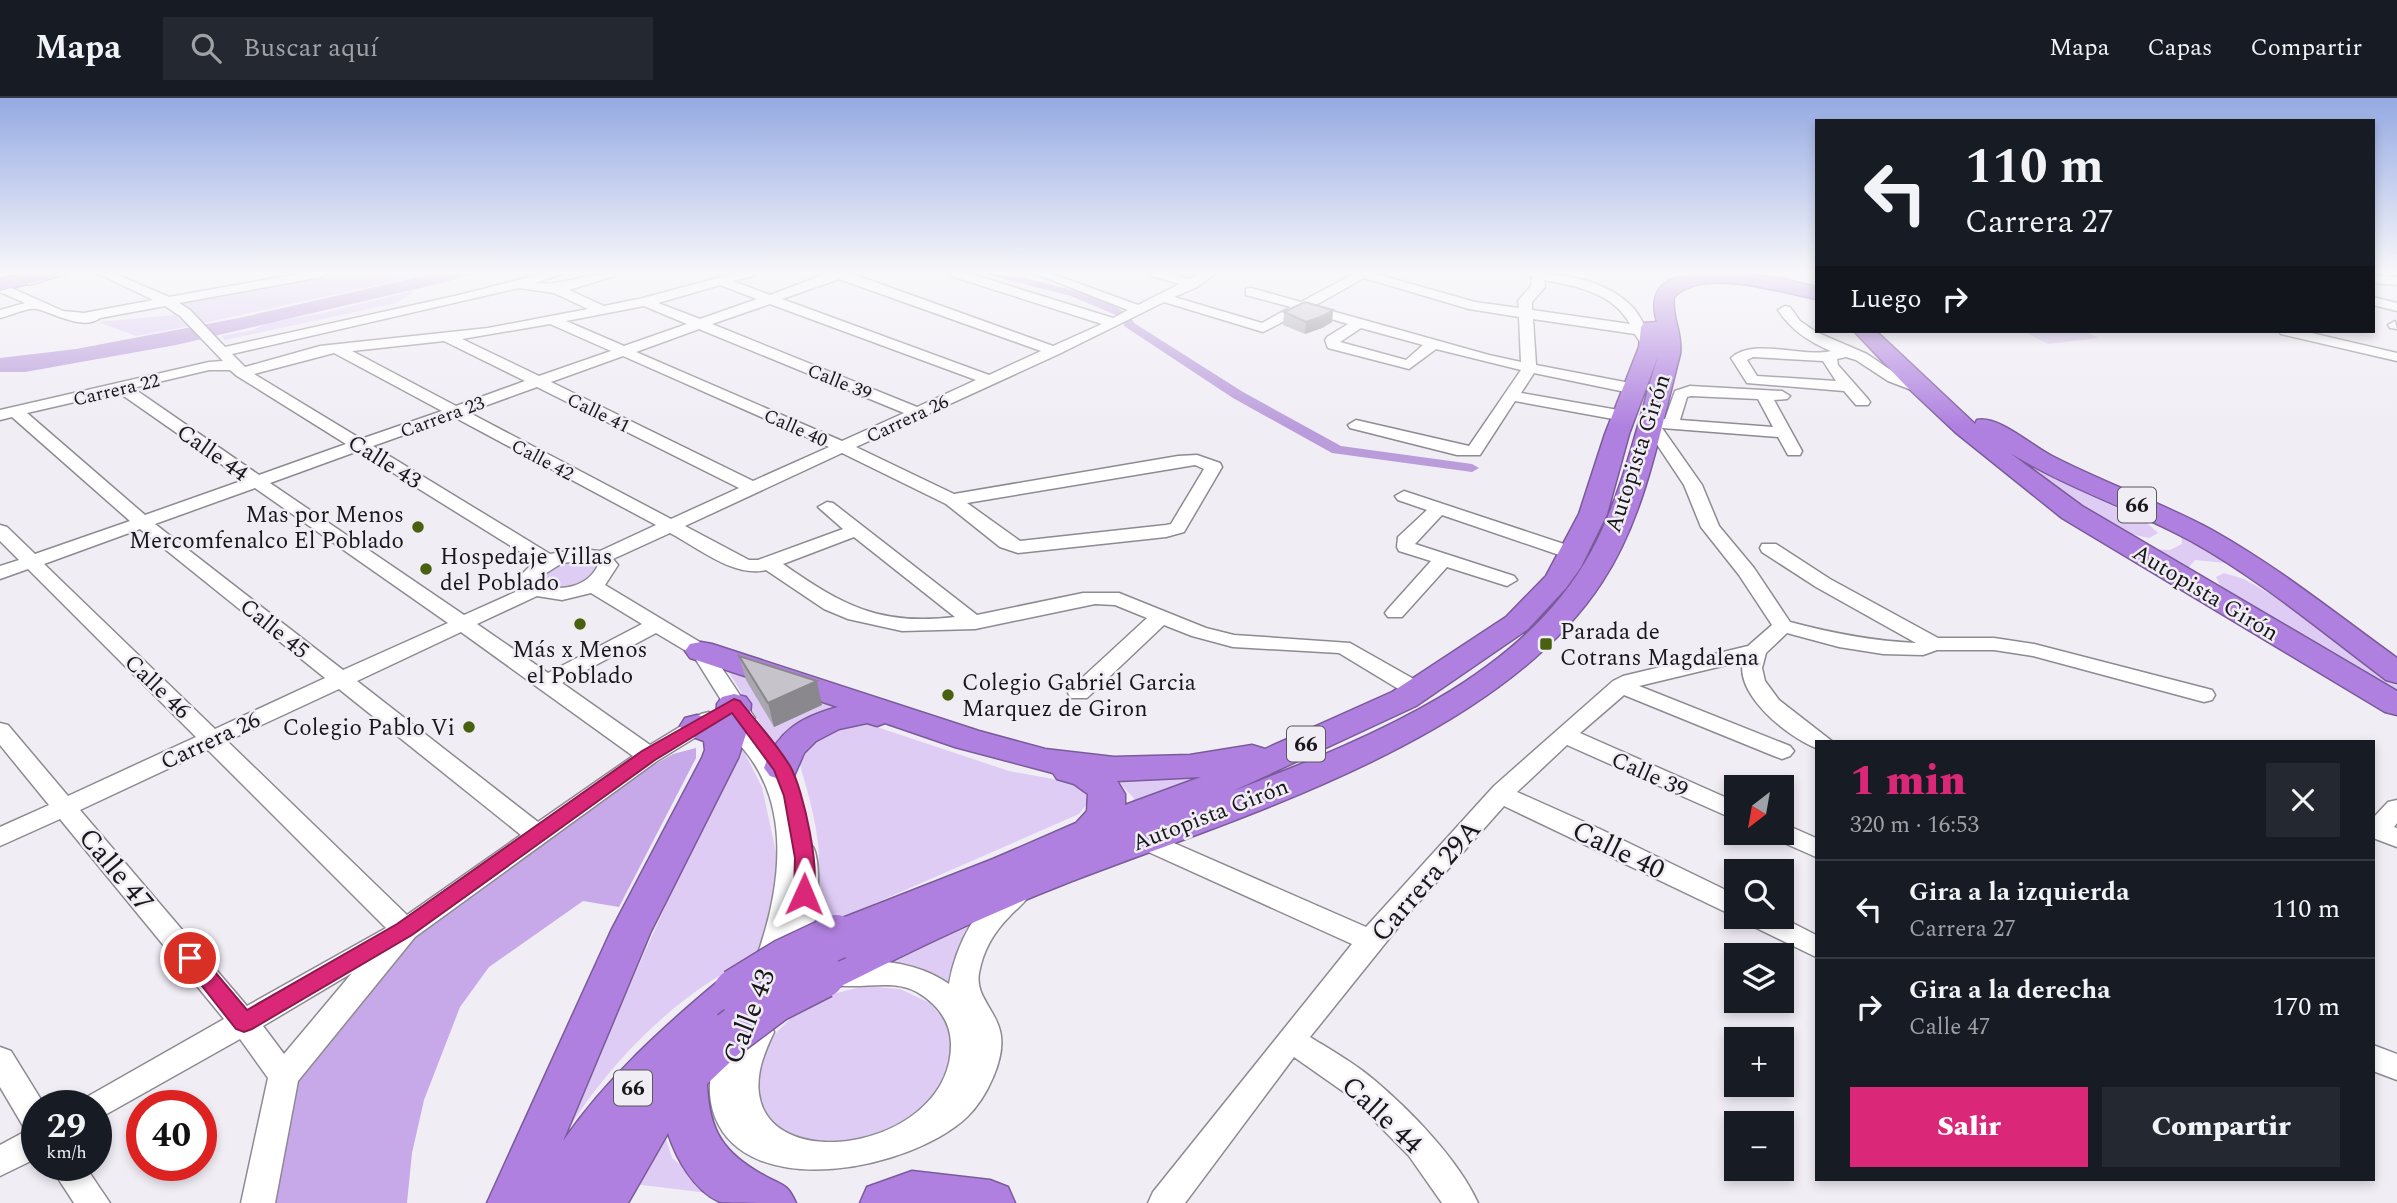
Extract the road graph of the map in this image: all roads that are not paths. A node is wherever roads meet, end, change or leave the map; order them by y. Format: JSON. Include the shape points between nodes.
{"nodes":[{"id":1,"x":1357,"y":324,"type":"edge"},
{"id":2,"x":198,"y":325,"type":"edge"},
{"id":3,"x":369,"y":325,"type":"edge"},
{"id":4,"x":525,"y":325,"type":"edge"},
{"id":5,"x":563,"y":325,"type":"edge"},
{"id":6,"x":696,"y":325,"type":"edge"},
{"id":7,"x":699,"y":325,"type":"edge"},
{"id":8,"x":838,"y":325,"type":"edge"},
{"id":9,"x":981,"y":325,"type":"edge"},
{"id":10,"x":1111,"y":325,"type":"edge"},
{"id":11,"x":1236,"y":325,"type":"edge"},
{"id":12,"x":1262,"y":325,"type":"edge"},
{"id":13,"x":1359,"y":325,"type":"edge"},
{"id":14,"x":1527,"y":325,"type":"edge"},
{"id":15,"x":1578,"y":325,"type":"edge"},
{"id":16,"x":1637,"y":325,"type":"edge"},
{"id":17,"x":1650,"y":325,"type":"edge"},
{"id":18,"x":1668,"y":325,"type":"edge"},
{"id":19,"x":1797,"y":325,"type":"edge"},
{"id":20,"x":1394,"y":333,"type":"junction"},
{"id":21,"x":1866,"y":333,"type":"edge"},
{"id":22,"x":1886,"y":333,"type":"edge"},
{"id":23,"x":2299,"y":333,"type":"edge"},
{"id":24,"x":445,"y":336,"type":"junction"},
{"id":25,"x":1644,"y":339,"type":"junction"},
{"id":26,"x":1435,"y":343,"type":"junction"},
{"id":27,"x":337,"y":348,"type":"junction"},
{"id":28,"x":624,"y":351,"type":"junction"},
{"id":29,"x":1054,"y":351,"type":"junction"},
{"id":30,"x":2378,"y":352,"type":"junction"},
{"id":31,"x":1850,"y":353,"type":"junction"},
{"id":32,"x":1363,"y":354,"type":"junction"},
{"id":33,"x":1829,"y":357,"type":"junction"},
{"id":34,"x":2397,"y":358,"type":"edge"},
{"id":35,"x":230,"y":362,"type":"junction"},
{"id":36,"x":2397,"y":365,"type":"edge"},
{"id":37,"x":1529,"y":369,"type":"junction"},
{"id":38,"x":989,"y":380,"type":"junction"},
{"id":39,"x":539,"y":382,"type":"junction"},
{"id":40,"x":1851,"y":387,"type":"junction"},
{"id":41,"x":1917,"y":387,"type":"junction"},
{"id":42,"x":1634,"y":389,"type":"junction"},
{"id":43,"x":124,"y":390,"type":"junction"},
{"id":44,"x":1511,"y":396,"type":"junction"},
{"id":45,"x":1805,"y":396,"type":"dead end"},
{"id":46,"x":1764,"y":397,"type":"junction"},
{"id":47,"x":1862,"y":402,"type":"dead end"},
{"id":48,"x":456,"y":412,"type":"junction"},
{"id":49,"x":918,"y":413,"type":"junction"},
{"id":50,"x":14,"y":416,"type":"edge"},
{"id":51,"x":1648,"y":421,"type":"junction"},
{"id":52,"x":1356,"y":425,"type":"dead end"},
{"id":53,"x":1781,"y":432,"type":"junction"},
{"id":54,"x":2000,"y":436,"type":"junction"},
{"id":55,"x":360,"y":446,"type":"junction"},
{"id":56,"x":844,"y":447,"type":"junction"},
{"id":57,"x":1794,"y":451,"type":"dead end"},
{"id":58,"x":2024,"y":478,"type":"junction"},
{"id":59,"x":257,"y":482,"type":"junction"},
{"id":60,"x":753,"y":488,"type":"junction"},
{"id":61,"x":1404,"y":496,"type":"dead end"},
{"id":62,"x":952,"y":500,"type":"junction"},
{"id":63,"x":827,"y":507,"type":"dead end"},
{"id":64,"x":1440,"y":508,"type":"junction"},
{"id":65,"x":143,"y":523,"type":"junction"},
{"id":66,"x":670,"y":526,"type":"junction"},
{"id":67,"x":856,"y":530,"type":"junction"},
{"id":68,"x":0,"y":531,"type":"edge"},
{"id":69,"x":1769,"y":548,"type":"dead end"},
{"id":70,"x":1575,"y":554,"type":"junction"},
{"id":71,"x":602,"y":557,"type":"junction"},
{"id":72,"x":1443,"y":560,"type":"junction"},
{"id":73,"x":548,"y":561,"type":"junction"},
{"id":74,"x":32,"y":562,"type":"junction"},
{"id":75,"x":760,"y":564,"type":"junction"},
{"id":76,"x":0,"y":573,"type":"edge"},
{"id":77,"x":1507,"y":580,"type":"dead end"},
{"id":78,"x":590,"y":585,"type":"junction"},
{"id":79,"x":535,"y":590,"type":"junction"},
{"id":80,"x":1395,"y":613,"type":"dead end"},
{"id":81,"x":1161,"y":616,"type":"junction"},
{"id":82,"x":975,"y":623,"type":"junction"},
{"id":83,"x":461,"y":624,"type":"junction"},
{"id":84,"x":656,"y":625,"type":"junction"},
{"id":85,"x":1783,"y":626,"type":"junction"},
{"id":86,"x":1934,"y":644,"type":"junction"},
{"id":87,"x":701,"y":651,"type":"junction"},
{"id":88,"x":1756,"y":651,"type":"junction"},
{"id":89,"x":2397,"y":673,"type":"edge"},
{"id":90,"x":2397,"y":679,"type":"edge"},
{"id":91,"x":340,"y":680,"type":"junction"},
{"id":92,"x":547,"y":682,"type":"junction"},
{"id":93,"x":1621,"y":687,"type":"junction"},
{"id":94,"x":1418,"y":691,"type":"junction"},
{"id":95,"x":1079,"y":693,"type":"dead end"},
{"id":96,"x":2204,"y":695,"type":"dead end"},
{"id":97,"x":2397,"y":703,"type":"edge"},
{"id":98,"x":721,"y":726,"type":"junction"},
{"id":99,"x":0,"y":730,"type":"edge"},
{"id":100,"x":1327,"y":734,"type":"junction"},
{"id":101,"x":1565,"y":735,"type":"junction"},
{"id":102,"x":212,"y":739,"type":"junction"},
{"id":103,"x":1818,"y":740,"type":"edge"},
{"id":104,"x":1782,"y":751,"type":"dead end"},
{"id":105,"x":649,"y":755,"type":"junction"},
{"id":106,"x":782,"y":768,"type":"junction"},
{"id":107,"x":1501,"y":795,"type":"junction"},
{"id":108,"x":66,"y":807,"type":"junction"},
{"id":109,"x":1724,"y":807,"type":"edge"},
{"id":110,"x":2397,"y":808,"type":"edge"},
{"id":111,"x":1089,"y":832,"type":"junction"},
{"id":112,"x":2382,"y":832,"type":"edge"},
{"id":113,"x":539,"y":836,"type":"junction"},
{"id":114,"x":0,"y":837,"type":"edge"},
{"id":115,"x":1794,"y":838,"type":"edge"},
{"id":116,"x":1142,"y":839,"type":"junction"},
{"id":117,"x":1815,"y":848,"type":"edge"},
{"id":118,"x":1029,"y":884,"type":"junction"},
{"id":119,"x":1724,"y":901,"type":"edge"},
{"id":120,"x":1781,"y":929,"type":"edge"},
{"id":121,"x":404,"y":930,"type":"junction"},
{"id":122,"x":1372,"y":941,"type":"junction"},
{"id":123,"x":1815,"y":946,"type":"edge"},
{"id":124,"x":819,"y":948,"type":"junction"},
{"id":125,"x":742,"y":1019,"type":"junction"},
{"id":126,"x":244,"y":1023,"type":"junction"},
{"id":127,"x":1291,"y":1040,"type":"junction"},
{"id":128,"x":2375,"y":1059,"type":"edge"},
{"id":129,"x":0,"y":1060,"type":"edge"},
{"id":130,"x":2397,"y":1067,"type":"edge"},
{"id":131,"x":284,"y":1076,"type":"junction"},
{"id":132,"x":684,"y":1078,"type":"junction"},
{"id":133,"x":21,"y":1095,"type":"edge"},
{"id":134,"x":112,"y":1098,"type":"edge"},
{"id":135,"x":21,"y":1150,"type":"edge"},
{"id":136,"x":0,"y":1162,"type":"edge"},
{"id":137,"x":77,"y":1181,"type":"edge"},
{"id":138,"x":93,"y":1203,"type":"edge"},
{"id":139,"x":258,"y":1203,"type":"edge"},
{"id":140,"x":512,"y":1203,"type":"edge"},
{"id":141,"x":551,"y":1203,"type":"edge"},
{"id":142,"x":603,"y":1203,"type":"edge"},
{"id":143,"x":771,"y":1203,"type":"edge"},
{"id":144,"x":886,"y":1203,"type":"edge"},
{"id":145,"x":990,"y":1203,"type":"edge"},
{"id":146,"x":1165,"y":1203,"type":"edge"},
{"id":147,"x":1461,"y":1203,"type":"edge"}],
"edges":[{"from":1,"to":32,"type":"street","via":[[1331,342]]},
{"from":2,"to":35,"type":"street","name":"Calle 43"},
{"from":3,"to":35,"type":"street","name":"Carrera 22"},
{"from":4,"to":24,"type":"street","name":"Carrera 22"},
{"from":5,"to":28,"type":"street","name":"Calle 40"},
{"from":6,"to":28,"type":"street","name":"Carrera 23"},
{"from":7,"to":49,"type":"street","name":"Calle 39"},
{"from":8,"to":38,"type":"street"},
{"from":9,"to":29,"type":"street"},
{"from":10,"to":29,"type":"street","name":"Carrera 26"},
{"from":11,"to":12,"type":"street"},
{"from":13,"to":20,"type":"street"},
{"from":14,"to":37,"type":"street"},
{"from":15,"to":25,"type":"street"},
{"from":16,"to":25,"type":"street"},
{"from":17,"to":25,"type":"highway","name":"Autopista Girón","number":"66","via":[[1651,336]]},
{"from":18,"to":51,"type":"highway","name":"Autopista Girón","number":"66","via":[[1669,354]]},
{"from":19,"to":31,"type":"street","via":[[1821,343]]},
{"from":20,"to":26,"type":"street"},
{"from":20,"to":32,"type":"street"},
{"from":21,"to":41,"type":"highway","name":"Autopista Girón","number":"66"},
{"from":22,"to":54,"type":"highway","name":"Autopista Girón","number":"66"},
{"from":23,"to":30,"type":"street"},
{"from":24,"to":27,"type":"street","name":"Carrera 22"},
{"from":24,"to":39,"type":"street","name":"Calle 41"},
{"from":25,"to":42,"type":"highway","name":"Autopista Girón","number":"66"},
{"from":26,"to":32,"type":"street","via":[[1409,365]]},
{"from":26,"to":37,"type":"street"},
{"from":27,"to":35,"type":"street","name":"Carrera 22"},
{"from":27,"to":48,"type":"street","name":"Calle 42"},
{"from":28,"to":39,"type":"street","name":"Carrera 23"},
{"from":28,"to":56,"type":"street","name":"Calle 40"},
{"from":29,"to":38,"type":"street","name":"Carrera 26"},
{"from":30,"to":34,"type":"street"},
{"from":30,"to":36,"type":"street"},
{"from":31,"to":33,"type":"street"},
{"from":31,"to":41,"type":"street"},
{"from":33,"to":40,"type":"street","via":[[1830,366]]},
{"from":33,"to":40,"type":"street","via":[[1752,353],[1738,358],[1752,380]]},
{"from":35,"to":43,"type":"street","name":"Carrera 22"},
{"from":35,"to":55,"type":"street","name":"Calle 43"},
{"from":37,"to":42,"type":"street"},
{"from":37,"to":44,"type":"street"},
{"from":38,"to":49,"type":"street","name":"Carrera 26"},
{"from":39,"to":48,"type":"street","name":"Carrera 23"},
{"from":39,"to":60,"type":"street","name":"Calle 41"},
{"from":40,"to":47,"type":"street"},
{"from":41,"to":58,"type":"highway","name":"Autopista Girón","number":"66"},
{"from":42,"to":51,"type":"highway","name":"Autopista Girón","number":"66"},
{"from":43,"to":50,"type":"street","name":"Carrera 22"},
{"from":43,"to":59,"type":"street","name":"Calle 44"},
{"from":44,"to":51,"type":"street"},
{"from":44,"to":52,"type":"street","via":[[1472,452]]},
{"from":45,"to":46,"type":"street"},
{"from":46,"to":51,"type":"street","via":[[1690,391]]},
{"from":46,"to":53,"type":"street"},
{"from":48,"to":55,"type":"street","name":"Carrera 23"},
{"from":48,"to":66,"type":"street","name":"Calle 42"},
{"from":49,"to":56,"type":"street","name":"Carrera 26"},
{"from":50,"to":65,"type":"street","name":"Calle 45"},
{"from":51,"to":53,"type":"street"},
{"from":51,"to":70,"type":"highway","name":"Autopista Girón","number":"66"},
{"from":51,"to":85,"type":"street","via":[[1693,485],[1710,527]]},
{"from":51,"to":116,"type":"highway","name":"Autopista Girón","number":"66","via":[[1629,494],[1605,550],[1570,606],[1529,647],[1468,692],[1405,729],[1287,785]]},
{"from":53,"to":57,"type":"street"},
{"from":54,"to":58,"type":"highway","via":[[2017,452],[2159,523],[2172,540],[2160,544],[2137,540]]},
{"from":54,"to":89,"type":"highway","name":"Autopista Girón","number":"66","via":[[2236,555]]},
{"from":55,"to":59,"type":"street","name":"Carrera 23"},
{"from":55,"to":73,"type":"street","name":"Calle 43"},
{"from":56,"to":60,"type":"street","name":"Carrera 26"},
{"from":56,"to":62,"type":"street","name":"Calle 40"},
{"from":58,"to":97,"type":"highway","name":"Autopista Girón","number":"66","via":[[2072,512]]},
{"from":59,"to":65,"type":"street","name":"Carrera 23"},
{"from":59,"to":83,"type":"street","name":"Calle 44"},
{"from":60,"to":66,"type":"street","name":"Carrera 26"},
{"from":61,"to":64,"type":"street"},
{"from":62,"to":62,"type":"street","name":"Calle 40","via":[[1178,461],[1197,460],[1214,467],[1178,528],[1031,548],[1007,543]]},
{"from":63,"to":67,"type":"street"},
{"from":64,"to":70,"type":"street"},
{"from":64,"to":72,"type":"street","via":[[1405,541],[1413,551]]},
{"from":65,"to":74,"type":"street","name":"Carrera 23"},
{"from":65,"to":91,"type":"street","name":"Calle 45"},
{"from":66,"to":71,"type":"street","name":"Carrera 26"},
{"from":66,"to":75,"type":"street","name":"Calle 42"},
{"from":67,"to":75,"type":"street"},
{"from":67,"to":82,"type":"street"},
{"from":68,"to":74,"type":"street","name":"Calle 46"},
{"from":69,"to":86,"type":"street"},
{"from":70,"to":94,"type":"highway","name":"Autopista Girón","number":"66","via":[[1517,623]]},
{"from":71,"to":73,"type":"street","via":[[577,554]]},
{"from":71,"to":78,"type":"street","via":[[608,570]]},
{"from":72,"to":77,"type":"street"},
{"from":72,"to":80,"type":"street"},
{"from":73,"to":79,"type":"street","via":[[530,576]]},
{"from":74,"to":76,"type":"street","name":"Carrera 23"},
{"from":74,"to":102,"type":"street","name":"Calle 46"},
{"from":75,"to":82,"type":"street","name":"Calle 42","via":[[831,604],[869,619],[901,627]]},
{"from":78,"to":79,"type":"street","via":[[560,593]]},
{"from":78,"to":84,"type":"street","name":"Calle 43"},
{"from":79,"to":83,"type":"street","name":"Carrera 26"},
{"from":81,"to":82,"type":"street","name":"Calle 42","via":[[1106,597]]},
{"from":81,"to":94,"type":"street","name":"Calle 42","via":[[1233,640],[1343,647]]},
{"from":81,"to":95,"type":"street"},
{"from":83,"to":91,"type":"street","name":"Carrera 26"},
{"from":83,"to":92,"type":"street","name":"Calle 44"},
{"from":84,"to":87,"type":"street","name":"Calle 43"},
{"from":84,"to":92,"type":"street"},
{"from":85,"to":86,"type":"street","via":[[1883,648],[1923,649]]},
{"from":85,"to":88,"type":"street"},
{"from":86,"to":96,"type":"street","via":[[1994,644],[2034,650]]},
{"from":87,"to":98,"type":"street","name":"Calle 43"},
{"from":87,"to":100,"type":"highway","via":[[979,743],[1075,765],[1114,769],[1190,766],[1262,754]]},
{"from":88,"to":93,"type":"street","name":"Carrera 29A"},
{"from":88,"to":103,"type":"street","via":[[1752,683],[1774,707]]},
{"from":90,"to":97,"type":"highway","via":[[2260,581],[2231,571],[2209,573],[2221,592],[2375,684]]},
{"from":91,"to":102,"type":"street","name":"Carrera 26"},
{"from":91,"to":113,"type":"street","name":"Calle 45"},
{"from":92,"to":105,"type":"street","name":"Calle 44"},
{"from":93,"to":101,"type":"street","name":"Carrera 29A"},
{"from":93,"to":104,"type":"street"},
{"from":94,"to":100,"type":"highway","name":"Autopista Girón","number":"66"},
{"from":98,"to":105,"type":"street"},
{"from":98,"to":106,"type":"street","name":"Calle 43"},
{"from":98,"to":118,"type":"street","name":"Calle 43","via":[[765,759],[788,822],[788,898],[777,942],[725,1071],[724,1097],[731,1121],[745,1143],[767,1160],[794,1171],[826,1175],[860,1172],[893,1163],[950,1126],[978,1085],[988,1051],[986,1027],[977,1004],[962,986],[968,956],[992,916]]},
{"from":98,"to":140,"type":"highway"},
{"from":99,"to":108,"type":"street","name":"Calle 47"},
{"from":100,"to":111,"type":"highway","name":"Autopista Girón","number":"66","via":[[1230,779]]},
{"from":101,"to":107,"type":"street","name":"Carrera 29A"},
{"from":101,"to":109,"type":"street","name":"Calle 39"},
{"from":102,"to":108,"type":"street","name":"Carrera 26"},
{"from":102,"to":121,"type":"street","name":"Calle 46"},
{"from":105,"to":113,"type":"street"},
{"from":106,"to":111,"type":"highway","via":[[786,752],[798,736],[817,724],[869,712],[973,752],[1082,772],[1095,779],[1109,799],[1100,823]]},
{"from":106,"to":124,"type":"street","name":"Calle 43","via":[[798,816],[804,894]]},
{"from":107,"to":119,"type":"street","name":"Calle 40"},
{"from":107,"to":122,"type":"street","name":"Carrera 29A"},
{"from":108,"to":114,"type":"street","name":"Carrera 26"},
{"from":108,"to":126,"type":"street","name":"Calle 47"},
{"from":110,"to":112,"type":"street"},
{"from":111,"to":124,"type":"highway","name":"Autopista Girón","number":"66"},
{"from":113,"to":121,"type":"street"},
{"from":115,"to":117,"type":"street"},
{"from":116,"to":118,"type":"highway","name":"Autopista Girón","number":"66"},
{"from":116,"to":122,"type":"street"},
{"from":118,"to":124,"type":"highway","name":"Autopista Girón","number":"66","via":[[955,913]]},
{"from":120,"to":123,"type":"street"},
{"from":121,"to":126,"type":"street"},
{"from":121,"to":131,"type":"street"},
{"from":122,"to":127,"type":"street","name":"Carrera 29A"},
{"from":124,"to":125,"type":"highway","name":"Autopista Girón","number":"66","bridge":true,"via":[[775,1000]]},
{"from":124,"to":125,"type":"street","name":"Calle 43","via":[[922,981],[946,997],[962,1020],[968,1047],[962,1077],[944,1107],[916,1132],[880,1150],[842,1158],[804,1155],[773,1142],[751,1119],[742,1092]]},
{"from":125,"to":132,"type":"highway","name":"Autopista Girón","number":"66"},
{"from":125,"to":141,"type":"highway","name":"Autopista Girón","number":"66","via":[[690,1030],[645,1073],[603,1122]]},
{"from":126,"to":131,"type":"street","name":"Calle 47"},
{"from":126,"to":134,"type":"street"},
{"from":127,"to":146,"type":"street","name":"Carrera 29A"},
{"from":127,"to":147,"type":"street","name":"Calle 44","via":[[1362,1088],[1420,1146]]},
{"from":128,"to":130,"type":"street"},
{"from":129,"to":133,"type":"street"},
{"from":131,"to":139,"type":"street"},
{"from":132,"to":142,"type":"highway","name":"Autopista Girón","number":"66","via":[[632,1148]]},
{"from":132,"to":143,"type":"highway","via":[[683,1105],[701,1155],[719,1175]]},
{"from":135,"to":136,"type":"street"},
{"from":137,"to":138,"type":"street"},
{"from":144,"to":145,"type":"highway","via":[[912,1194]]}]}
